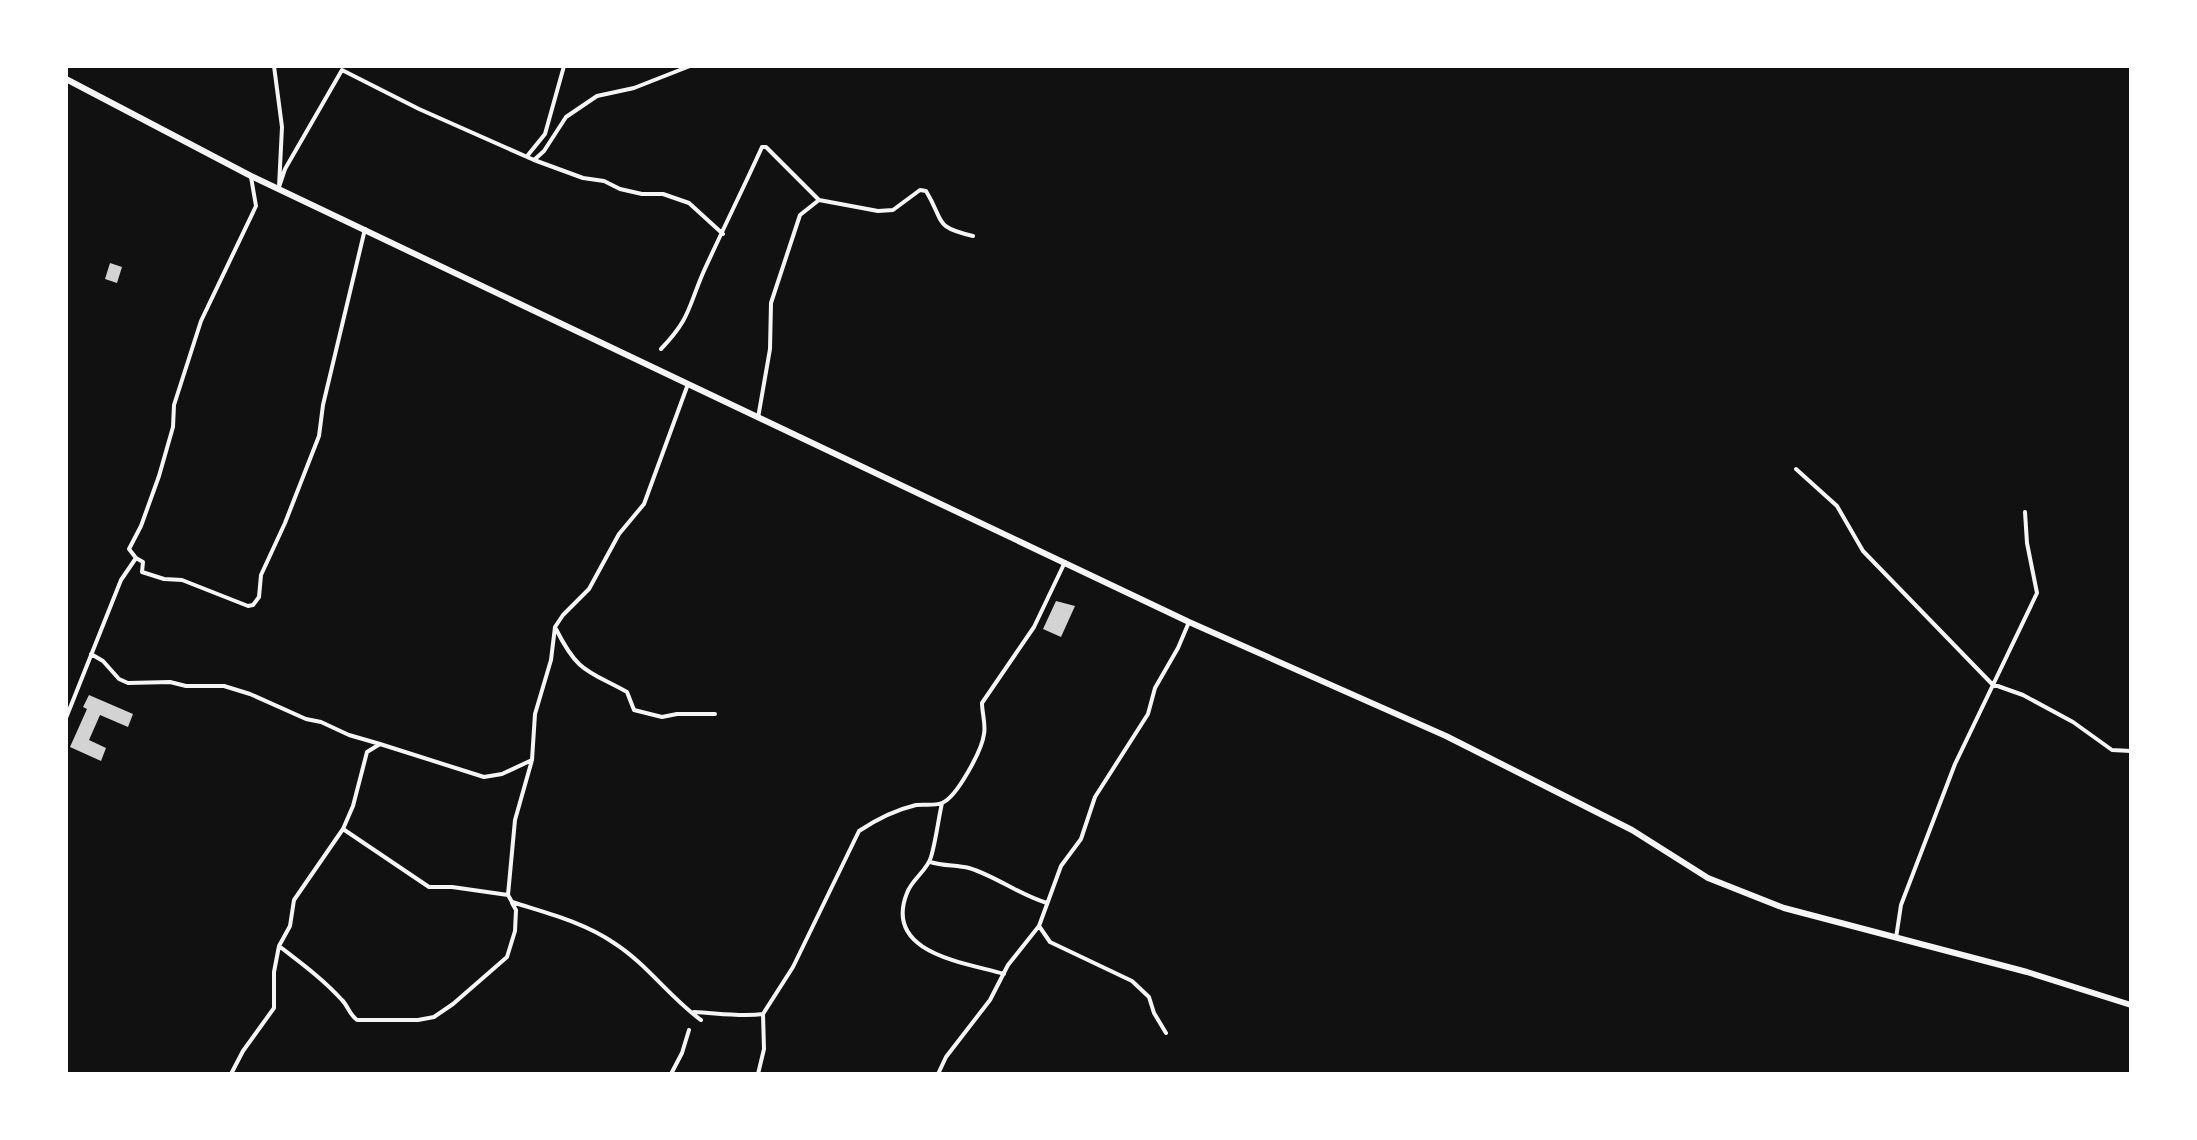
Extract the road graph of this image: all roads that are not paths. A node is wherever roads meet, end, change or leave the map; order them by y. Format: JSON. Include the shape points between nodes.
{"nodes":[{"id":1,"x":274,"y":66,"type":"edge"},
{"id":2,"x":564,"y":66,"type":"edge"},
{"id":3,"x":690,"y":66,"type":"edge"},
{"id":4,"x":343,"y":68,"type":"edge"},
{"id":5,"x":66,"y":79,"type":"edge"},
{"id":6,"x":528,"y":155,"type":"junction"},
{"id":7,"x":534,"y":160,"type":"junction"},
{"id":8,"x":251,"y":176,"type":"junction"},
{"id":9,"x":279,"y":187,"type":"junction"},
{"id":10,"x":819,"y":200,"type":"junction"},
{"id":11,"x":365,"y":229,"type":"junction"},
{"id":12,"x":723,"y":234,"type":"junction"},
{"id":13,"x":973,"y":236,"type":"dead end"},
{"id":14,"x":661,"y":349,"type":"dead end"},
{"id":15,"x":688,"y":384,"type":"junction"},
{"id":16,"x":758,"y":418,"type":"junction"},
{"id":17,"x":1796,"y":469,"type":"dead end"},
{"id":18,"x":2025,"y":512,"type":"dead end"},
{"id":19,"x":136,"y":558,"type":"junction"},
{"id":20,"x":1065,"y":562,"type":"junction"},
{"id":21,"x":1189,"y":622,"type":"junction"},
{"id":22,"x":555,"y":627,"type":"junction"},
{"id":23,"x":91,"y":654,"type":"junction"},
{"id":24,"x":1992,"y":684,"type":"junction"},
{"id":25,"x":715,"y":714,"type":"dead end"},
{"id":26,"x":66,"y":718,"type":"edge"},
{"id":27,"x":380,"y":744,"type":"junction"},
{"id":28,"x":2131,"y":751,"type":"edge"},
{"id":29,"x":532,"y":760,"type":"junction"},
{"id":30,"x":942,"y":803,"type":"junction"},
{"id":31,"x":343,"y":829,"type":"junction"},
{"id":32,"x":930,"y":861,"type":"junction"},
{"id":33,"x":508,"y":895,"type":"junction"},
{"id":34,"x":512,"y":902,"type":"junction"},
{"id":35,"x":1047,"y":903,"type":"junction"},
{"id":36,"x":1039,"y":926,"type":"junction"},
{"id":37,"x":1896,"y":938,"type":"junction"},
{"id":38,"x":279,"y":946,"type":"junction"},
{"id":39,"x":1004,"y":974,"type":"junction"},
{"id":40,"x":2131,"y":1005,"type":"edge"},
{"id":41,"x":692,"y":1012,"type":"junction"},
{"id":42,"x":763,"y":1014,"type":"junction"},
{"id":43,"x":701,"y":1020,"type":"dead end"},
{"id":44,"x":689,"y":1030,"type":"dead end"},
{"id":45,"x":1166,"y":1033,"type":"dead end"},
{"id":46,"x":231,"y":1074,"type":"edge"},
{"id":47,"x":671,"y":1074,"type":"edge"},
{"id":48,"x":758,"y":1074,"type":"edge"},
{"id":49,"x":938,"y":1074,"type":"edge"}],
"edges":[{"from":1,"to":9,"type":"street","via":[[282,127]]},
{"from":2,"to":6,"type":"street","via":[[545,134]]},
{"from":3,"to":7,"type":"street","via":[[597,96],[566,117]]},
{"from":4,"to":6,"type":"street","via":[[419,109]]},
{"from":4,"to":9,"type":"street"},
{"from":5,"to":8,"type":"highway"},
{"from":6,"to":7,"type":"street"},
{"from":7,"to":12,"type":"street","via":[[620,189],[689,203]]},
{"from":8,"to":9,"type":"highway"},
{"from":8,"to":19,"type":"street","via":[[256,206],[189,354],[159,476],[129,549]]},
{"from":9,"to":11,"type":"highway"},
{"from":10,"to":12,"type":"street","via":[[762,147]]},
{"from":10,"to":13,"type":"street","via":[[893,210],[926,191],[941,224]]},
{"from":10,"to":16,"type":"street","via":[[800,215],[771,303],[770,349]]},
{"from":11,"to":15,"type":"highway"},
{"from":11,"to":19,"type":"street","via":[[319,436],[261,575],[259,597],[248,606],[194,583],[142,572],[143,562]]},
{"from":12,"to":14,"type":"street","via":[[691,310]]},
{"from":15,"to":16,"type":"highway"},
{"from":15,"to":22,"type":"street","via":[[644,504],[619,534],[589,589]]},
{"from":16,"to":20,"type":"highway"},
{"from":17,"to":24,"type":"street","via":[[1837,506],[1863,551]]},
{"from":18,"to":24,"type":"street","via":[[2037,593]]},
{"from":19,"to":23,"type":"street","via":[[121,580]]},
{"from":20,"to":21,"type":"highway"},
{"from":20,"to":30,"type":"street","via":[[1034,627],[982,703],[985,732],[980,748],[954,793]]},
{"from":21,"to":35,"type":"street","via":[[1155,688],[1148,714],[1095,797],[1081,839],[1061,866]]},
{"from":21,"to":37,"type":"highway","via":[[1446,736],[1632,830],[1708,878],[1784,908]]},
{"from":22,"to":25,"type":"street","via":[[568,653],[587,673],[627,692],[634,710],[662,717]]},
{"from":22,"to":29,"type":"street","via":[[535,714]]},
{"from":23,"to":26,"type":"street"},
{"from":23,"to":27,"type":"street","via":[[128,683],[224,686]]},
{"from":24,"to":28,"type":"street","via":[[2073,722],[2112,750]]},
{"from":24,"to":37,"type":"street","via":[[1912,874]]},
{"from":27,"to":29,"type":"street","via":[[484,777]]},
{"from":27,"to":31,"type":"street","via":[[367,752]]},
{"from":29,"to":33,"type":"street","via":[[515,820]]},
{"from":30,"to":32,"type":"street"},
{"from":30,"to":42,"type":"street","via":[[901,809],[859,831],[793,967]]},
{"from":31,"to":33,"type":"street","via":[[429,887]]},
{"from":31,"to":38,"type":"street","via":[[294,900],[290,926]]},
{"from":32,"to":35,"type":"street","via":[[968,868]]},
{"from":32,"to":39,"type":"street","via":[[907,891],[904,929],[935,953]]},
{"from":33,"to":34,"type":"street"},
{"from":34,"to":38,"type":"street","via":[[515,931],[507,957],[434,1017],[357,1020],[320,978]]},
{"from":34,"to":41,"type":"street","via":[[577,923],[614,942]]},
{"from":35,"to":36,"type":"street"},
{"from":36,"to":39,"type":"street"},
{"from":36,"to":45,"type":"street","via":[[1050,942],[1132,981],[1149,997]]},
{"from":37,"to":40,"type":"highway"},
{"from":38,"to":46,"type":"street","via":[[274,1008]]},
{"from":39,"to":49,"type":"street"},
{"from":41,"to":42,"type":"street"},
{"from":41,"to":43,"type":"street"},
{"from":42,"to":48,"type":"street"},
{"from":44,"to":47,"type":"street"}]}
